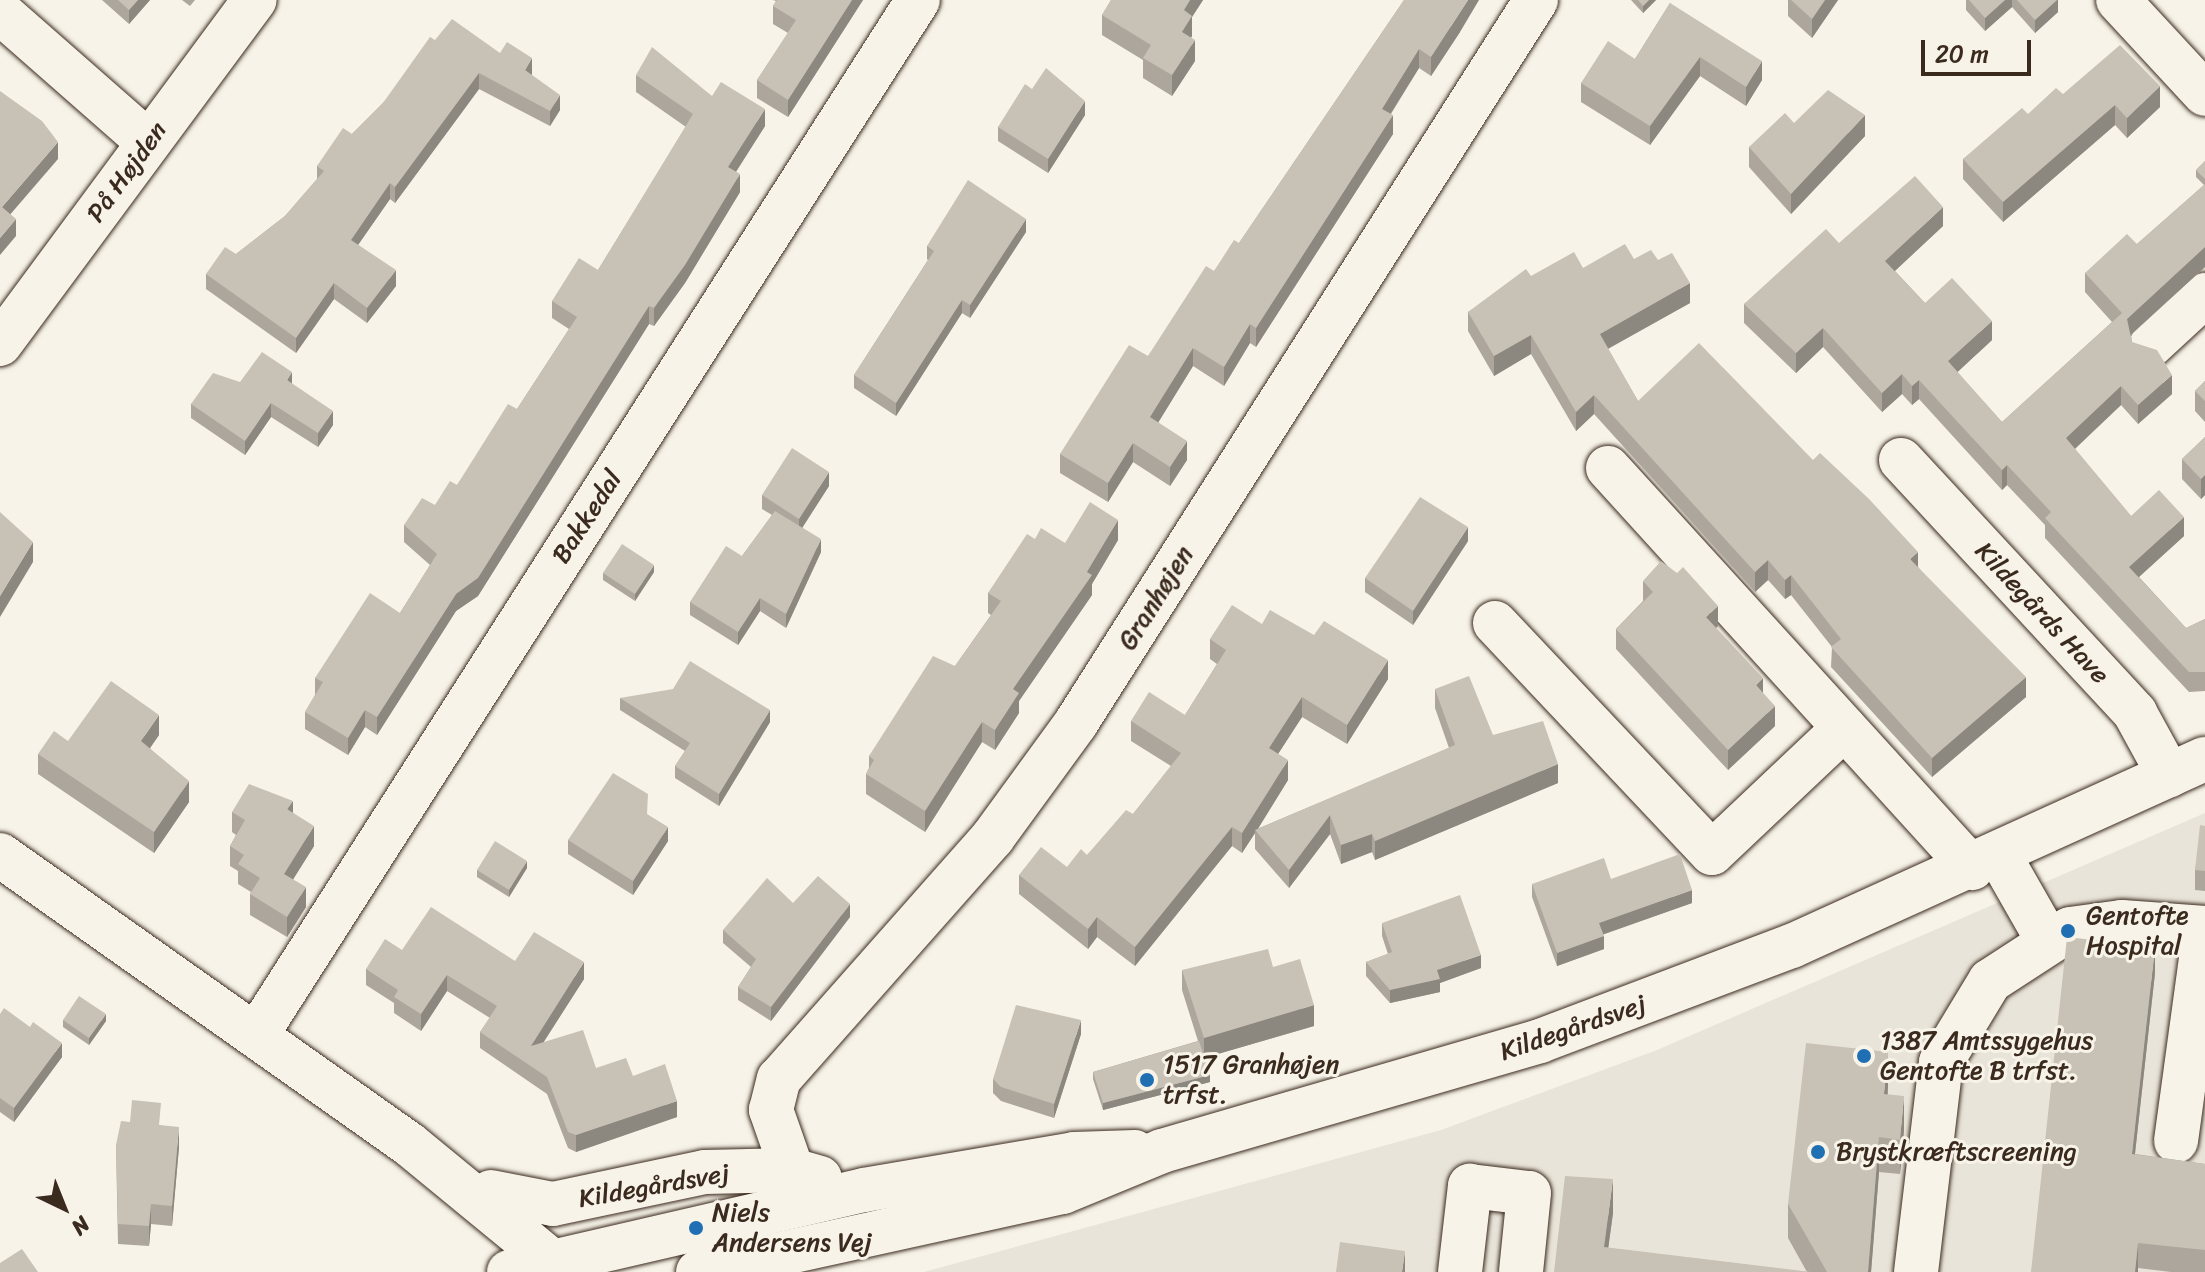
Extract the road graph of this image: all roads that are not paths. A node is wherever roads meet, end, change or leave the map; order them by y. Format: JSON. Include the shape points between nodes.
{"nodes":[{"id":1,"x":255,"y":0,"type":"edge"},
{"id":2,"x":918,"y":0,"type":"edge"},
{"id":3,"x":1536,"y":0,"type":"edge"},
{"id":4,"x":2118,"y":0,"type":"edge"},
{"id":5,"x":0,"y":12,"type":"edge"},
{"id":6,"x":2205,"y":94,"type":"edge"},
{"id":7,"x":148,"y":142,"type":"junction"},
{"id":8,"x":2205,"y":295,"type":"edge"},
{"id":9,"x":0,"y":344,"type":"edge"},
{"id":10,"x":2151,"y":345,"type":"edge"},
{"id":11,"x":1901,"y":460,"type":"dead end"},
{"id":12,"x":1608,"y":468,"type":"dead end"},
{"id":13,"x":1495,"y":623,"type":"dead end"},
{"id":14,"x":1844,"y":728,"type":"junction"},
{"id":15,"x":2187,"y":767,"type":"edge"},
{"id":16,"x":0,"y":855,"type":"edge"},
{"id":17,"x":1985,"y":862,"type":"junction"},
{"id":18,"x":2205,"y":929,"type":"edge"},
{"id":19,"x":2047,"y":939,"type":"junction"},
{"id":20,"x":257,"y":1034,"type":"junction"},
{"id":21,"x":2176,"y":1141,"type":"dead end"},
{"id":22,"x":409,"y":1144,"type":"junction"},
{"id":23,"x":1162,"y":1151,"type":"junction"},
{"id":24,"x":792,"y":1170,"type":"junction"},
{"id":25,"x":864,"y":1190,"type":"junction"},
{"id":26,"x":491,"y":1192,"type":"junction"},
{"id":27,"x":818,"y":1258,"type":"edge"},
{"id":28,"x":581,"y":1264,"type":"edge"},
{"id":29,"x":509,"y":1272,"type":"edge"},
{"id":30,"x":698,"y":1272,"type":"edge"},
{"id":31,"x":1460,"y":1272,"type":"edge"},
{"id":32,"x":1521,"y":1272,"type":"edge"},
{"id":33,"x":1916,"y":1272,"type":"edge"}],
"edges":[{"from":1,"to":7,"type":"street","name":"På Højden"},
{"from":2,"to":20,"type":"street","name":"Bakkedal"},
{"from":3,"to":24,"type":"street","name":"Granhøjen","via":[[1076,723],[993,837],[779,1079],[771,1110]]},
{"from":4,"to":6,"type":"street"},
{"from":5,"to":7,"type":"street"},
{"from":7,"to":9,"type":"street","name":"På Højden"},
{"from":8,"to":10,"type":"street"},
{"from":11,"to":15,"type":"street","name":"Kildegårds Have"},
{"from":12,"to":14,"type":"street"},
{"from":13,"to":14,"type":"street","via":[[1712,853]]},
{"from":14,"to":17,"type":"street"},
{"from":15,"to":17,"type":"street","name":"Kildegårdsvej"},
{"from":16,"to":20,"type":"street"},
{"from":17,"to":19,"type":"street"},
{"from":17,"to":23,"type":"street","name":"Kildegårdsvej","via":[[1764,958],[1540,1041]]},
{"from":18,"to":19,"type":"street","via":[[2122,922]]},
{"from":18,"to":21,"type":"street"},
{"from":19,"to":33,"type":"street","via":[[1990,981],[1941,1062]]},
{"from":20,"to":22,"type":"street"},
{"from":22,"to":26,"type":"street"},
{"from":22,"to":28,"type":"street"},
{"from":23,"to":25,"type":"street","name":"Kildegårdsvej","via":[[1074,1154]]},
{"from":23,"to":27,"type":"street","name":"Kildegårdsvej","via":[[1063,1192]]},
{"from":24,"to":25,"type":"street","name":"Kildegårdsvej"},
{"from":24,"to":26,"type":"street","name":"Kildegårdsvej","via":[[705,1172],[553,1204]]},
{"from":25,"to":28,"type":"street","name":"Kildegårdsvej"},
{"from":26,"to":28,"type":"street"},
{"from":27,"to":30,"type":"street","name":"Kildegårdsvej"},
{"from":28,"to":29,"type":"street","name":"Kildegårdsvej"},
{"from":31,"to":32,"type":"street","via":[[1470,1186],[1529,1193]]}]}
